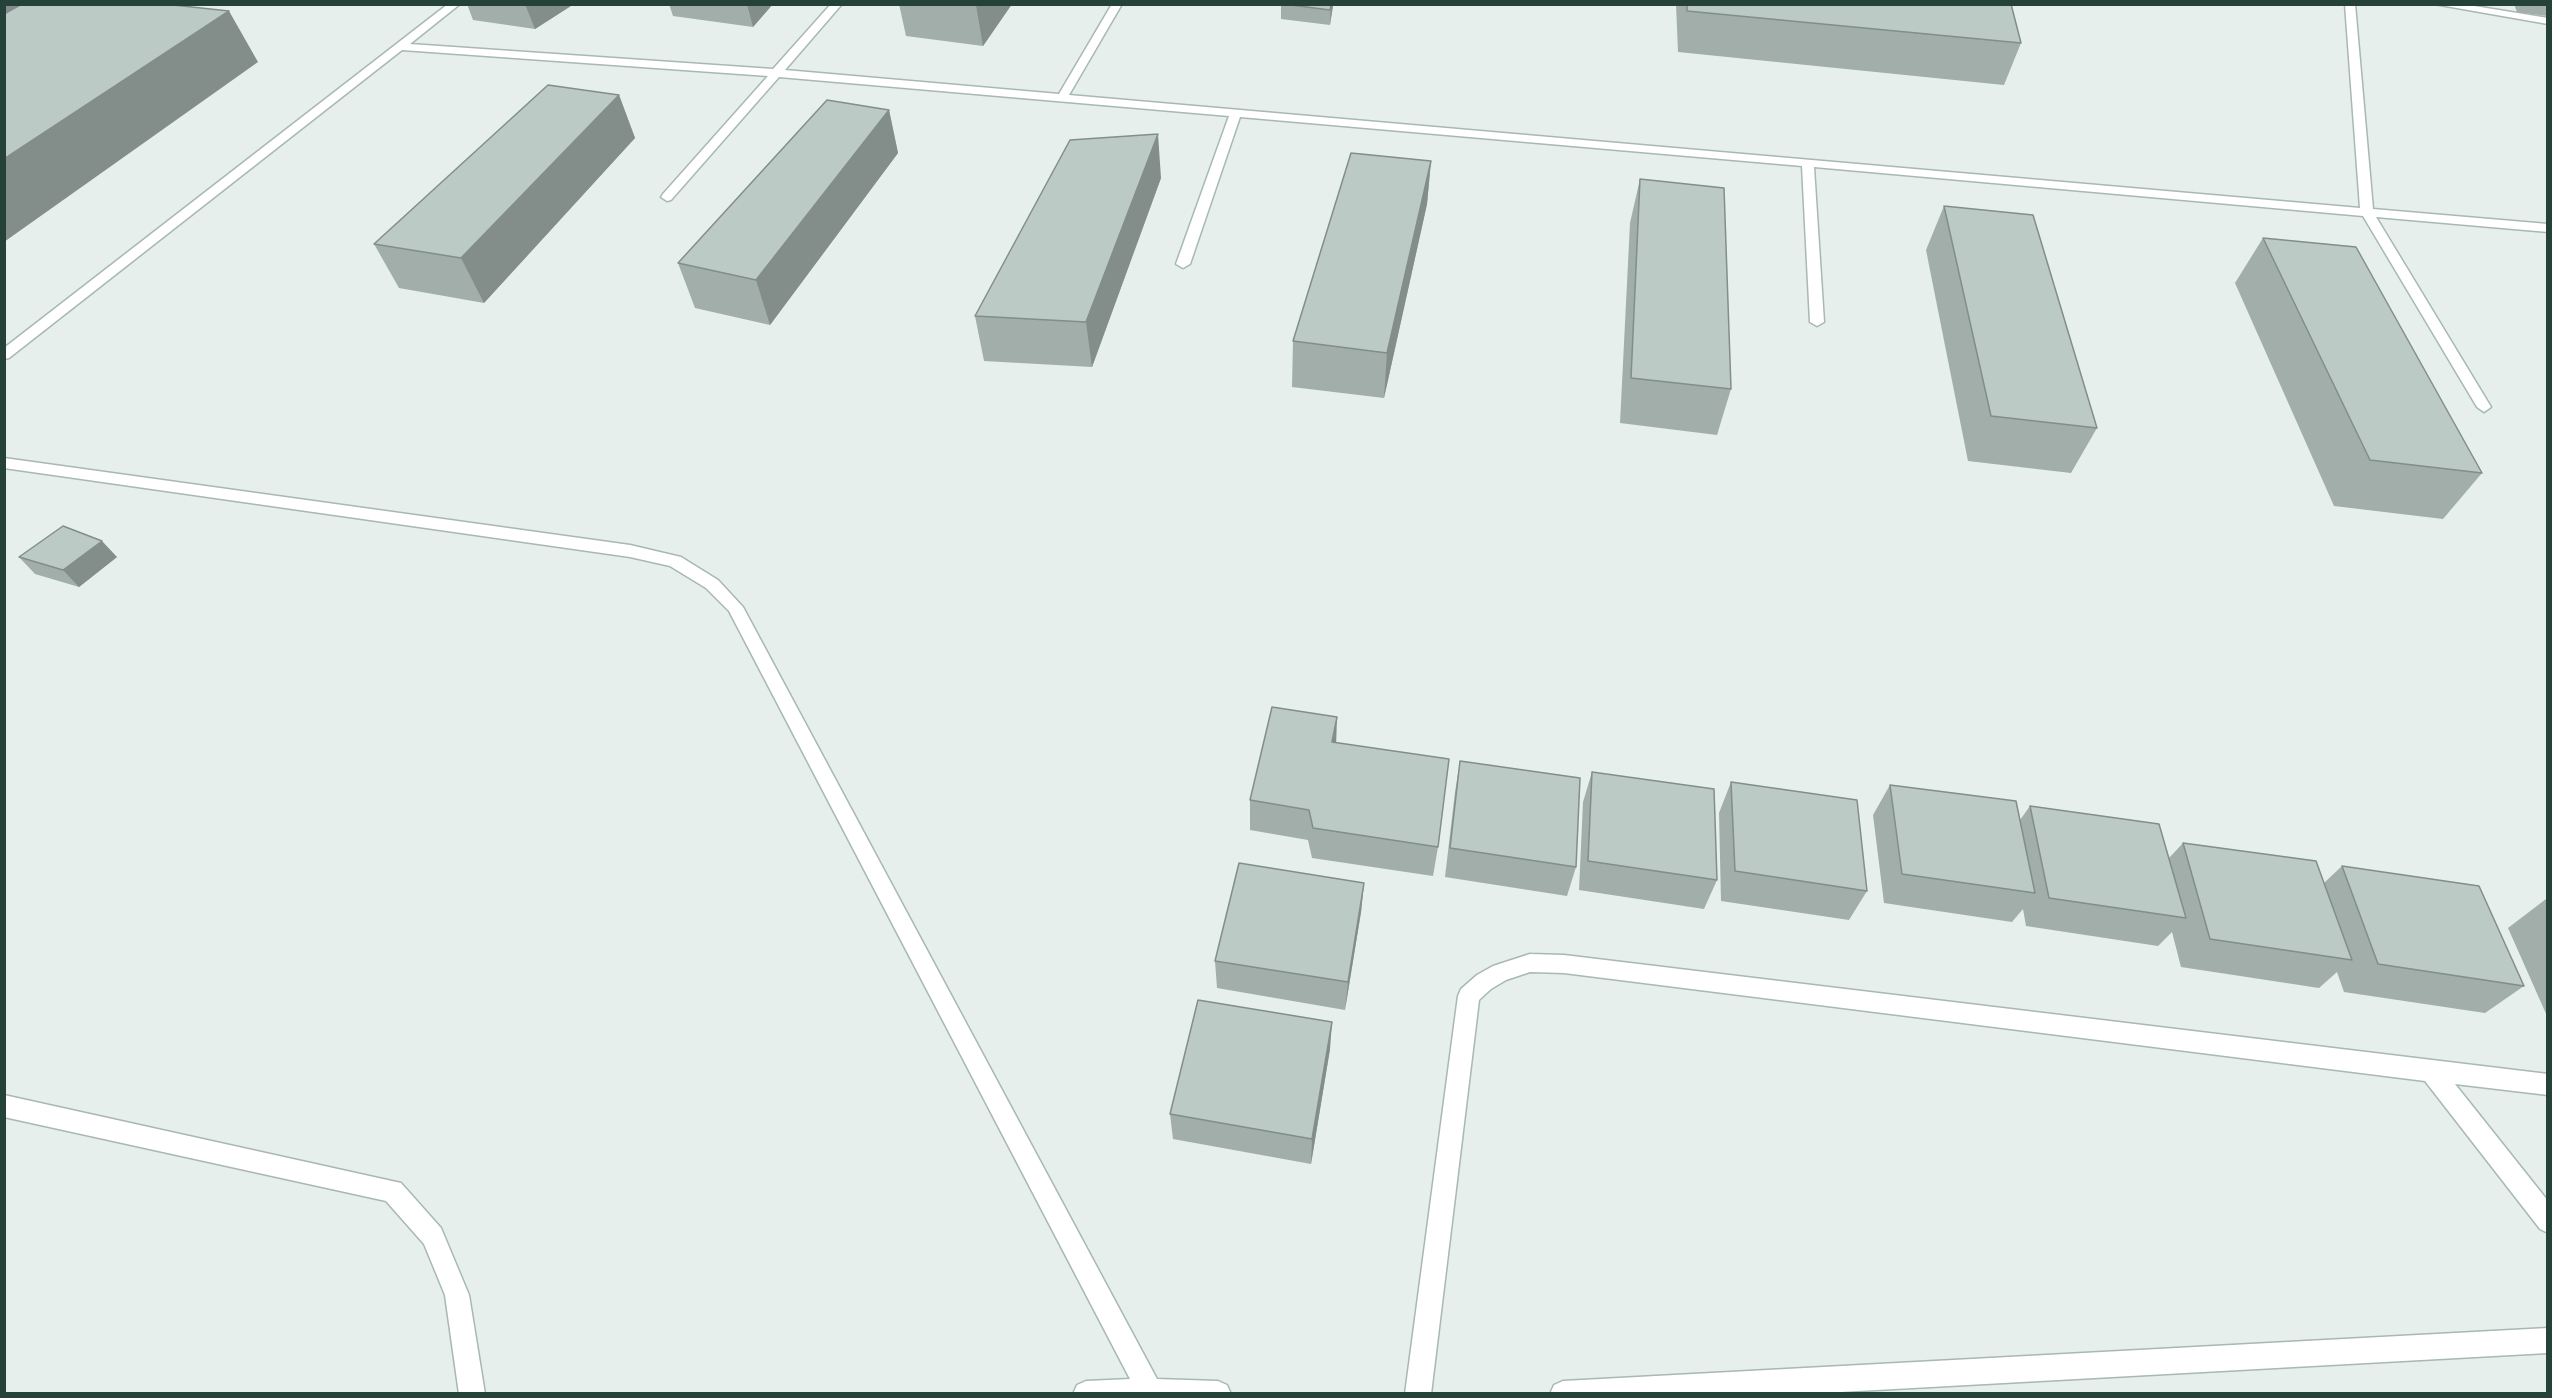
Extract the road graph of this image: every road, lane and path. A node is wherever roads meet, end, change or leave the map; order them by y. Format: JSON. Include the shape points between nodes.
{"nodes":[{"id":1,"x":455,"y":4,"type":"edge"},
{"id":2,"x":837,"y":4,"type":"edge"},
{"id":3,"x":1117,"y":4,"type":"edge"},
{"id":4,"x":2350,"y":4,"type":"edge"},
{"id":5,"x":2439,"y":4,"type":"edge"},
{"id":6,"x":2547,"y":21,"type":"edge"},
{"id":7,"x":400,"y":47,"type":"junction"},
{"id":8,"x":777,"y":73,"type":"junction"},
{"id":9,"x":1062,"y":98,"type":"junction"},
{"id":10,"x":1236,"y":113,"type":"junction"},
{"id":11,"x":1808,"y":164,"type":"junction"},
{"id":12,"x":667,"y":197,"type":"dead end"},
{"id":13,"x":2367,"y":212,"type":"junction"},
{"id":14,"x":2547,"y":228,"type":"edge"},
{"id":15,"x":1183,"y":264,"type":"dead end"},
{"id":16,"x":1817,"y":322,"type":"dead end"},
{"id":17,"x":4,"y":355,"type":"edge"},
{"id":18,"x":2484,"y":407,"type":"dead end"},
{"id":19,"x":4,"y":463,"type":"edge"},
{"id":20,"x":2431,"y":1071,"type":"junction"},
{"id":21,"x":2547,"y":1085,"type":"edge"},
{"id":22,"x":4,"y":1106,"type":"edge"},
{"id":23,"x":2547,"y":1221,"type":"edge"},
{"id":24,"x":2547,"y":1340,"type":"edge"},
{"id":25,"x":1150,"y":1391,"type":"junction"},
{"id":26,"x":472,"y":1394,"type":"edge"},
{"id":27,"x":1086,"y":1394,"type":"edge"},
{"id":28,"x":1218,"y":1394,"type":"edge"},
{"id":29,"x":1418,"y":1394,"type":"edge"},
{"id":30,"x":1563,"y":1394,"type":"edge"}],
"edges":[{"from":1,"to":7,"type":"street"},
{"from":2,"to":8,"type":"street"},
{"from":3,"to":9,"type":"street"},
{"from":4,"to":13,"type":"street"},
{"from":5,"to":6,"type":"street"},
{"from":7,"to":8,"type":"street"},
{"from":7,"to":17,"type":"street"},
{"from":8,"to":9,"type":"street"},
{"from":8,"to":12,"type":"street"},
{"from":9,"to":10,"type":"street"},
{"from":10,"to":11,"type":"street"},
{"from":10,"to":15,"type":"street"},
{"from":11,"to":13,"type":"street"},
{"from":11,"to":16,"type":"street"},
{"from":13,"to":14,"type":"street"},
{"from":13,"to":18,"type":"street"},
{"from":19,"to":25,"type":"street","via":[[630,551],[675,561],[712,584],[735,607]]},
{"from":20,"to":21,"type":"street"},
{"from":20,"to":23,"type":"street"},
{"from":20,"to":29,"type":"street","via":[[1564,964],[1530,963],[1500,973],[1470,996]]},
{"from":22,"to":26,"type":"street","via":[[393,1191],[433,1236],[457,1295]]},
{"from":24,"to":30,"type":"street"},
{"from":25,"to":27,"type":"street"},
{"from":25,"to":28,"type":"street"}]}
